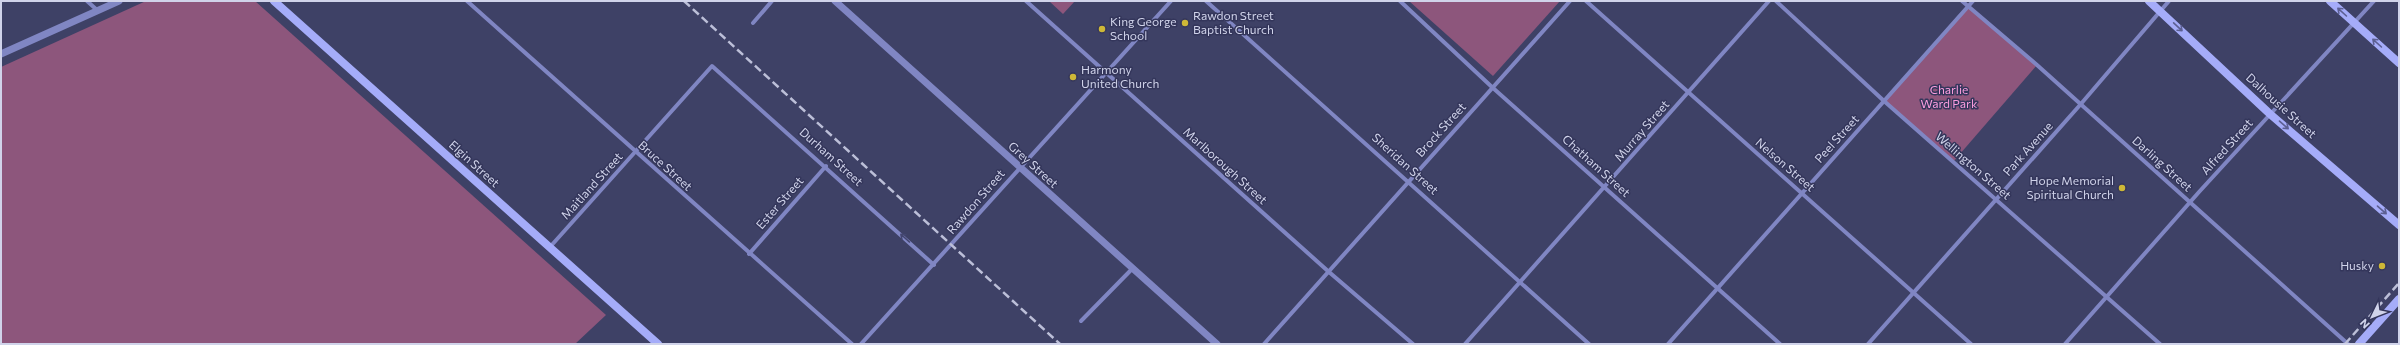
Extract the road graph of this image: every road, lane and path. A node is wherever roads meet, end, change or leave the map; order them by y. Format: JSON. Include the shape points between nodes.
{"nodes":[{"id":1,"x":87,"y":1,"type":"edge"},
{"id":2,"x":119,"y":1,"type":"edge"},
{"id":3,"x":274,"y":1,"type":"edge"},
{"id":4,"x":467,"y":1,"type":"edge"},
{"id":5,"x":772,"y":1,"type":"edge"},
{"id":6,"x":835,"y":1,"type":"edge"},
{"id":7,"x":1026,"y":1,"type":"edge"},
{"id":8,"x":1171,"y":1,"type":"edge"},
{"id":9,"x":1206,"y":1,"type":"edge"},
{"id":10,"x":1400,"y":1,"type":"edge"},
{"id":11,"x":1570,"y":1,"type":"edge"},
{"id":12,"x":1586,"y":1,"type":"edge"},
{"id":13,"x":1769,"y":1,"type":"edge"},
{"id":14,"x":1776,"y":1,"type":"edge"},
{"id":15,"x":1962,"y":1,"type":"edge"},
{"id":16,"x":1973,"y":1,"type":"edge"},
{"id":17,"x":2149,"y":1,"type":"edge"},
{"id":18,"x":2169,"y":1,"type":"edge"},
{"id":19,"x":2330,"y":1,"type":"edge"},
{"id":20,"x":2374,"y":1,"type":"edge"},
{"id":21,"x":1968,"y":6,"type":"junction"},
{"id":22,"x":98,"y":10,"type":"junction"},
{"id":23,"x":2160,"y":11,"type":"junction"},
{"id":24,"x":753,"y":23,"type":"dead end"},
{"id":25,"x":2355,"y":24,"type":"junction"},
{"id":26,"x":1,"y":54,"type":"edge"},
{"id":27,"x":2399,"y":63,"type":"edge"},
{"id":28,"x":712,"y":66,"type":"joint"},
{"id":29,"x":1106,"y":73,"type":"junction"},
{"id":30,"x":1493,"y":88,"type":"junction"},
{"id":31,"x":1688,"y":93,"type":"junction"},
{"id":32,"x":1884,"y":101,"type":"junction"},
{"id":33,"x":2080,"y":106,"type":"junction"},
{"id":34,"x":2270,"y":114,"type":"junction"},
{"id":35,"x":635,"y":152,"type":"junction"},
{"id":36,"x":826,"y":166,"type":"junction"},
{"id":37,"x":1020,"y":167,"type":"junction"},
{"id":38,"x":1409,"y":181,"type":"junction"},
{"id":39,"x":1605,"y":188,"type":"junction"},
{"id":40,"x":1802,"y":193,"type":"junction"},
{"id":41,"x":1996,"y":200,"type":"junction"},
{"id":42,"x":2190,"y":202,"type":"junction"},
{"id":43,"x":2399,"y":225,"type":"edge"},
{"id":44,"x":550,"y":248,"type":"junction"},
{"id":45,"x":749,"y":254,"type":"junction"},
{"id":46,"x":934,"y":265,"type":"junction"},
{"id":47,"x":1132,"y":269,"type":"junction"},
{"id":48,"x":1329,"y":272,"type":"junction"},
{"id":49,"x":1519,"y":282,"type":"junction"},
{"id":50,"x":1716,"y":288,"type":"junction"},
{"id":51,"x":1914,"y":292,"type":"junction"},
{"id":52,"x":2108,"y":298,"type":"junction"},
{"id":53,"x":2399,"y":299,"type":"edge"},
{"id":54,"x":1081,"y":321,"type":"dead end"},
{"id":55,"x":658,"y":344,"type":"edge"},
{"id":56,"x":852,"y":344,"type":"edge"},
{"id":57,"x":861,"y":344,"type":"edge"},
{"id":58,"x":1217,"y":344,"type":"edge"},
{"id":59,"x":1264,"y":344,"type":"edge"},
{"id":60,"x":1413,"y":344,"type":"edge"},
{"id":61,"x":1464,"y":344,"type":"edge"},
{"id":62,"x":1589,"y":344,"type":"edge"},
{"id":63,"x":1668,"y":344,"type":"edge"},
{"id":64,"x":1780,"y":344,"type":"edge"},
{"id":65,"x":1868,"y":344,"type":"edge"},
{"id":66,"x":1971,"y":344,"type":"edge"},
{"id":67,"x":2065,"y":344,"type":"edge"},
{"id":68,"x":2160,"y":344,"type":"edge"},
{"id":69,"x":2348,"y":344,"type":"edge"},
{"id":70,"x":2359,"y":344,"type":"edge"}],
"edges":[{"from":1,"to":22,"type":"street"},
{"from":2,"to":22,"type":"street"},
{"from":3,"to":44,"type":"main road","name":"Elgin Street"},
{"from":4,"to":35,"type":"street","name":"Bruce Street"},
{"from":5,"to":24,"type":"street"},
{"from":6,"to":37,"type":"street","name":"Grey Street"},
{"from":7,"to":29,"type":"street","name":"Marlborough Street"},
{"from":8,"to":29,"type":"street","name":"Rawdon Street"},
{"from":9,"to":38,"type":"street","name":"Sheridan Street"},
{"from":10,"to":30,"type":"street","name":"Chatham Street"},
{"from":11,"to":30,"type":"street","name":"Brock Street"},
{"from":12,"to":31,"type":"street","name":"Nelson Street"},
{"from":13,"to":31,"type":"street","name":"Murray Street"},
{"from":14,"to":32,"type":"street","name":"Wellington Street"},
{"from":15,"to":21,"type":"street","name":"Darling Street"},
{"from":16,"to":21,"type":"street","name":"Peel Street"},
{"from":17,"to":23,"type":"main road","name":"Dalhousie Street"},
{"from":18,"to":23,"type":"street","name":"Park Avenue"},
{"from":25,"to":19,"type":"main road","one_way":true},
{"from":20,"to":25,"type":"street","name":"Alfred Street"},
{"from":21,"to":32,"type":"street","name":"Peel Street"},
{"from":21,"to":33,"type":"street","name":"Darling Street"},
{"from":22,"to":26,"type":"street"},
{"from":23,"to":33,"type":"street","name":"Park Avenue"},
{"from":23,"to":34,"type":"main road","name":"Dalhousie Street","one_way":true},
{"from":27,"to":25,"type":"main road","one_way":true},
{"from":25,"to":34,"type":"street","name":"Alfred Street"},
{"from":28,"to":35,"type":"street","name":"Maitland Street"},
{"from":28,"to":36,"type":"street","name":"Durham Street"},
{"from":29,"to":37,"type":"street","name":"Rawdon Street"},
{"from":29,"to":48,"type":"street","name":"Marlborough Street"},
{"from":30,"to":38,"type":"street","name":"Brock Street"},
{"from":30,"to":39,"type":"street","name":"Chatham Street"},
{"from":31,"to":39,"type":"street","name":"Murray Street"},
{"from":31,"to":40,"type":"street","name":"Nelson Street"},
{"from":32,"to":40,"type":"street","name":"Peel Street"},
{"from":32,"to":41,"type":"street","name":"Wellington Street"},
{"from":33,"to":41,"type":"street","name":"Park Avenue"},
{"from":33,"to":42,"type":"street","name":"Darling Street"},
{"from":34,"to":42,"type":"street","name":"Alfred Street"},
{"from":34,"to":43,"type":"main road","name":"Dalhousie Street","one_way":true},
{"from":35,"to":44,"type":"street","name":"Maitland Street"},
{"from":35,"to":45,"type":"street","name":"Bruce Street"},
{"from":36,"to":45,"type":"street","name":"Ester Street"},
{"from":46,"to":36,"type":"street","name":"Durham Street","one_way":true},
{"from":37,"to":46,"type":"street","name":"Rawdon Street"},
{"from":37,"to":47,"type":"street","name":"Grey Street"},
{"from":38,"to":48,"type":"street","name":"Brock Street"},
{"from":38,"to":49,"type":"street","name":"Sheridan Street"},
{"from":39,"to":49,"type":"street","name":"Murray Street"},
{"from":39,"to":50,"type":"street","name":"Chatham Street"},
{"from":40,"to":50,"type":"street","name":"Peel Street"},
{"from":40,"to":51,"type":"street","name":"Nelson Street"},
{"from":41,"to":51,"type":"street","name":"Park Avenue"},
{"from":41,"to":52,"type":"street","name":"Wellington Street"},
{"from":42,"to":52,"type":"street","name":"Alfred Street"},
{"from":42,"to":69,"type":"street","name":"Darling Street"},
{"from":44,"to":55,"type":"main road","name":"Elgin Street"},
{"from":45,"to":56,"type":"street","name":"Bruce Street"},
{"from":46,"to":57,"type":"street","name":"Rawdon Street"},
{"from":47,"to":54,"type":"street"},
{"from":47,"to":58,"type":"street","name":"Grey Street"},
{"from":48,"to":59,"type":"street","name":"Brock Street"},
{"from":48,"to":60,"type":"street","name":"Marlborough Street"},
{"from":49,"to":61,"type":"street","name":"Murray Street"},
{"from":49,"to":62,"type":"street","name":"Sheridan Street"},
{"from":50,"to":63,"type":"street","name":"Peel Street"},
{"from":50,"to":64,"type":"street","name":"Chatham Street"},
{"from":51,"to":65,"type":"street","name":"Park Avenue"},
{"from":51,"to":66,"type":"street","name":"Nelson Street"},
{"from":52,"to":67,"type":"street","name":"Alfred Street"},
{"from":52,"to":68,"type":"street","name":"Wellington Street"},
{"from":53,"to":70,"type":"main road"}]}
